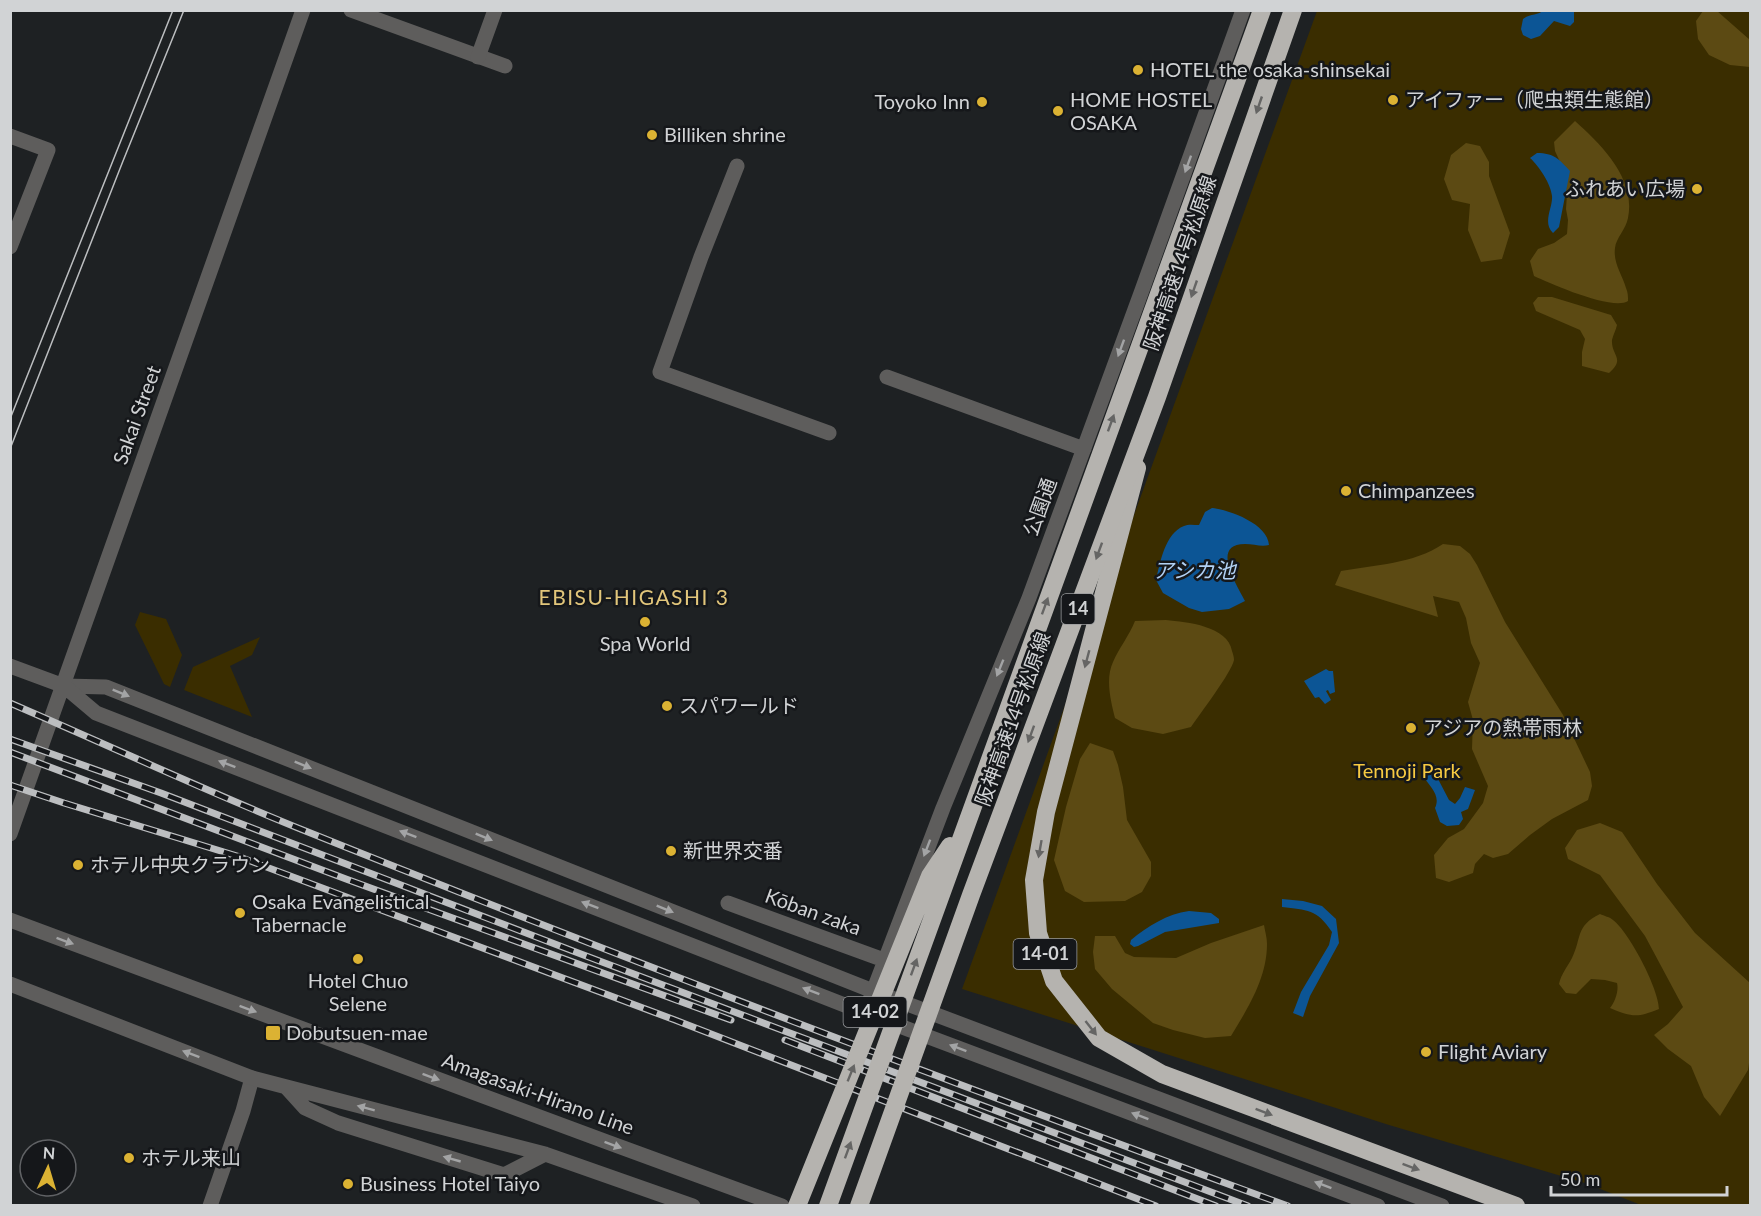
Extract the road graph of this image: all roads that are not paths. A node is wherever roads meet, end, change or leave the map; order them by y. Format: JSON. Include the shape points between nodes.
{"nodes":[{"id":1,"x":303,"y":10,"type":"edge"},
{"id":2,"x":351,"y":10,"type":"edge"},
{"id":3,"x":495,"y":10,"type":"edge"},
{"id":4,"x":1243,"y":10,"type":"edge"},
{"id":5,"x":1262,"y":10,"type":"edge"},
{"id":6,"x":1293,"y":10,"type":"edge"},
{"id":7,"x":478,"y":57,"type":"junction"},
{"id":8,"x":505,"y":66,"type":"dead end"},
{"id":9,"x":10,"y":136,"type":"edge"},
{"id":10,"x":737,"y":166,"type":"dead end"},
{"id":11,"x":10,"y":247,"type":"edge"},
{"id":12,"x":887,"y":376,"type":"dead end"},
{"id":13,"x":1156,"y":397,"type":"junction"},
{"id":14,"x":830,"y":433,"type":"dead end"},
{"id":15,"x":1084,"y":449,"type":"junction"},
{"id":16,"x":10,"y":666,"type":"edge"},
{"id":17,"x":64,"y":686,"type":"junction"},
{"id":18,"x":965,"y":824,"type":"junction"},
{"id":19,"x":10,"y":834,"type":"edge"},
{"id":20,"x":728,"y":903,"type":"dead end"},
{"id":21,"x":10,"y":920,"type":"edge"},
{"id":22,"x":884,"y":960,"type":"junction"},
{"id":23,"x":10,"y":984,"type":"edge"},
{"id":24,"x":873,"y":991,"type":"junction"},
{"id":25,"x":865,"y":1013,"type":"junction"},
{"id":26,"x":252,"y":1078,"type":"junction"},
{"id":27,"x":286,"y":1087,"type":"junction"},
{"id":28,"x":545,"y":1155,"type":"junction"},
{"id":29,"x":210,"y":1206,"type":"edge"},
{"id":30,"x":693,"y":1206,"type":"edge"},
{"id":31,"x":782,"y":1206,"type":"edge"},
{"id":32,"x":797,"y":1206,"type":"edge"},
{"id":33,"x":828,"y":1206,"type":"edge"},
{"id":34,"x":859,"y":1206,"type":"edge"},
{"id":35,"x":1378,"y":1206,"type":"edge"},
{"id":36,"x":1442,"y":1206,"type":"edge"},
{"id":37,"x":1516,"y":1206,"type":"edge"}],
"edges":[{"from":1,"to":17,"type":"street","name":"Sakai Street"},
{"from":2,"to":7,"type":"street"},
{"from":3,"to":7,"type":"street"},
{"from":4,"to":15,"type":"street","name":"公園通","one_way":true},
{"from":18,"to":5,"type":"highway","name":"阪神高速14号松原線","number":"14","one_way":true,"bridge":true},
{"from":6,"to":13,"type":"highway","name":"阪神高速14号松原線","number":"14","one_way":true,"bridge":true},
{"from":7,"to":8,"type":"street"},
{"from":9,"to":11,"type":"street","via":[[48,150]]},
{"from":10,"to":14,"type":"street","via":[[660,372]]},
{"from":12,"to":15,"type":"street"},
{"from":13,"to":34,"type":"highway","name":"阪神高速14号松原線","number":"14","one_way":true,"bridge":true},
{"from":13,"to":37,"type":"highway","number":"14-01","one_way":true,"bridge":true,"via":[[1046,812],[1034,880],[1038,933],[1054,981],[1099,1038],[1162,1074]]},
{"from":15,"to":22,"type":"street","name":"公園通","one_way":true,"via":[[1029,598]]},
{"from":16,"to":17,"type":"street"},
{"from":17,"to":19,"type":"street","name":"Sakai Street"},
{"from":17,"to":24,"type":"street","one_way":true,"via":[[106,687]]},
{"from":25,"to":17,"type":"street","one_way":true,"via":[[96,713]]},
{"from":32,"to":18,"type":"highway","number":"14-02","one_way":true,"bridge":true,"via":[[930,876]]},
{"from":33,"to":18,"type":"highway","name":"阪神高速14号松原線","number":"14","one_way":true,"bridge":true},
{"from":20,"to":22,"type":"street","name":"Kōban zaka"},
{"from":21,"to":31,"type":"street","name":"Amagasaki-Hirano Line","one_way":true},
{"from":22,"to":24,"type":"street","name":"公園通"},
{"from":26,"to":23,"type":"street","one_way":true},
{"from":24,"to":25,"type":"street","name":"公園通"},
{"from":24,"to":36,"type":"street"},
{"from":35,"to":25,"type":"street","one_way":true},
{"from":26,"to":27,"type":"street"},
{"from":26,"to":29,"type":"street"},
{"from":28,"to":27,"type":"street","one_way":true},
{"from":28,"to":27,"type":"street","one_way":true,"via":[[504,1175],[338,1123],[305,1108]]},
{"from":28,"to":30,"type":"street"}]}
